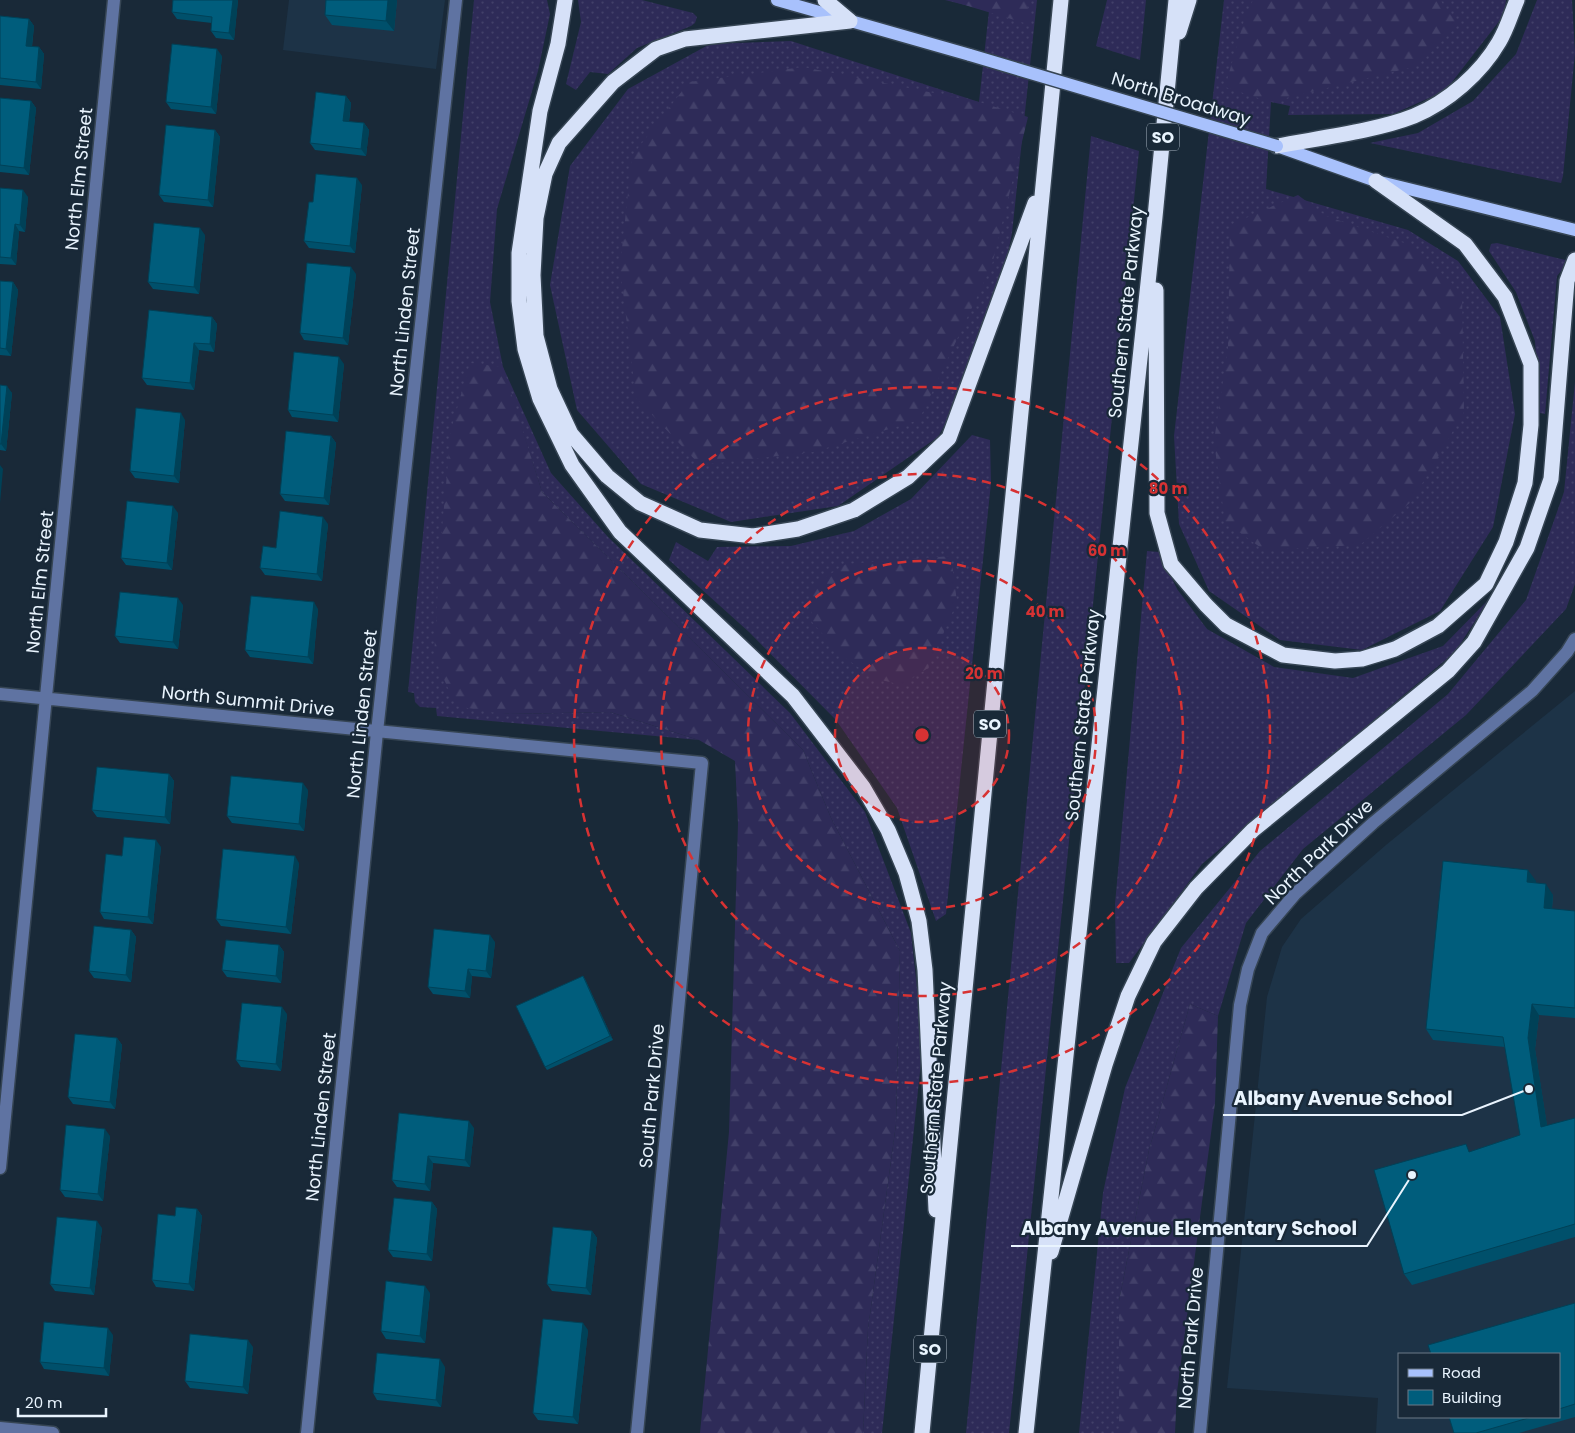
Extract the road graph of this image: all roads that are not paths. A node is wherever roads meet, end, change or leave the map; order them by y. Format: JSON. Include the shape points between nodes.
{"nodes":[{"id":1,"x":114,"y":0,"type":"edge"},
{"id":2,"x":456,"y":0,"type":"edge"},
{"id":3,"x":565,"y":0,"type":"edge"},
{"id":4,"x":777,"y":0,"type":"edge"},
{"id":5,"x":825,"y":0,"type":"edge"},
{"id":6,"x":1061,"y":0,"type":"edge"},
{"id":7,"x":1176,"y":0,"type":"edge"},
{"id":8,"x":1190,"y":0,"type":"edge"},
{"id":9,"x":1517,"y":0,"type":"edge"},
{"id":10,"x":850,"y":21,"type":"junction"},
{"id":11,"x":1171,"y":58,"type":"junction"},
{"id":12,"x":1277,"y":146,"type":"junction"},
{"id":13,"x":1376,"y":181,"type":"junction"},
{"id":14,"x":1042,"y":183,"type":"junction"},
{"id":15,"x":1156,"y":217,"type":"junction"},
{"id":16,"x":1575,"y":230,"type":"edge"},
{"id":17,"x":1575,"y":260,"type":"edge"},
{"id":18,"x":1575,"y":639,"type":"edge"},
{"id":19,"x":0,"y":694,"type":"edge"},
{"id":20,"x":46,"y":698,"type":"junction"},
{"id":21,"x":377,"y":732,"type":"junction"},
{"id":22,"x":702,"y":763,"type":"joint"},
{"id":23,"x":0,"y":1168,"type":"edge"},
{"id":24,"x":938,"y":1265,"type":"junction"},
{"id":25,"x":1040,"y":1292,"type":"junction"},
{"id":26,"x":0,"y":1428,"type":"edge"},
{"id":27,"x":53,"y":1433,"type":"edge"},
{"id":28,"x":307,"y":1433,"type":"edge"},
{"id":29,"x":638,"y":1433,"type":"edge"},
{"id":30,"x":922,"y":1433,"type":"edge"},
{"id":31,"x":1026,"y":1433,"type":"edge"},
{"id":32,"x":1200,"y":1433,"type":"edge"}],
"edges":[{"from":1,"to":20,"type":"street","name":"North Elm Street"},
{"from":2,"to":21,"type":"street","name":"North Linden Street"},
{"from":3,"to":24,"type":"highway","via":[[558,44],[540,111],[519,253],[519,301],[525,350],[540,399],[572,465],[620,532],[793,696],[863,787],[888,830],[906,873],[919,921],[925,970]]},
{"from":4,"to":10,"type":"main road","name":"North Broadway"},
{"from":5,"to":10,"type":"highway"},
{"from":6,"to":14,"type":"highway","name":"Southern State Parkway","number":"SO"},
{"from":7,"to":11,"type":"highway","name":"Southern State Parkway","number":"SO"},
{"from":8,"to":11,"type":"highway"},
{"from":9,"to":12,"type":"highway","via":[[1499,42],[1471,77],[1445,99],[1415,116],[1390,123]]},
{"from":10,"to":12,"type":"main road","name":"North Broadway","bridge":true},
{"from":10,"to":14,"type":"highway","via":[[685,40],[656,49],[613,82],[559,143],[545,174],[536,218],[533,275],[536,336],[550,389],[571,434],[607,476],[633,498],[700,530],[753,536],[798,529],[854,510],[908,477],[949,438]]},
{"from":11,"to":15,"type":"highway","name":"Southern State Parkway","number":"SO"},
{"from":12,"to":13,"type":"main road","name":"North Broadway"},
{"from":13,"to":15,"type":"highway","via":[[1465,244],[1505,297],[1531,364],[1531,425],[1525,483],[1506,542],[1486,584],[1438,626],[1395,649],[1362,659],[1335,661],[1283,655],[1226,625],[1171,564],[1157,513]]},
{"from":13,"to":16,"type":"main road","name":"North Broadway"},
{"from":14,"to":24,"type":"highway","name":"Southern State Parkway","number":"SO"},
{"from":15,"to":25,"type":"highway","name":"Southern State Parkway","number":"SO"},
{"from":17,"to":25,"type":"highway","via":[[1566,281],[1551,480],[1527,548],[1474,642],[1448,671],[1253,830],[1196,888],[1154,942],[1128,996],[1105,1065]]},
{"from":18,"to":32,"type":"street","name":"North Park Drive","via":[[1532,691],[1373,823],[1295,894],[1262,933],[1248,969],[1240,1005]]},
{"from":19,"to":20,"type":"street","name":"North Summit Drive"},
{"from":20,"to":21,"type":"street","name":"North Summit Drive"},
{"from":20,"to":23,"type":"street","name":"North Elm Street"},
{"from":21,"to":22,"type":"street","name":"North Summit Drive"},
{"from":21,"to":28,"type":"street","name":"North Linden Street"},
{"from":22,"to":29,"type":"street","name":"South Park Drive"},
{"from":24,"to":30,"type":"highway","name":"Southern State Parkway","number":"SO"},
{"from":25,"to":31,"type":"highway","name":"Southern State Parkway","number":"SO"},
{"from":26,"to":27,"type":"street"}]}
